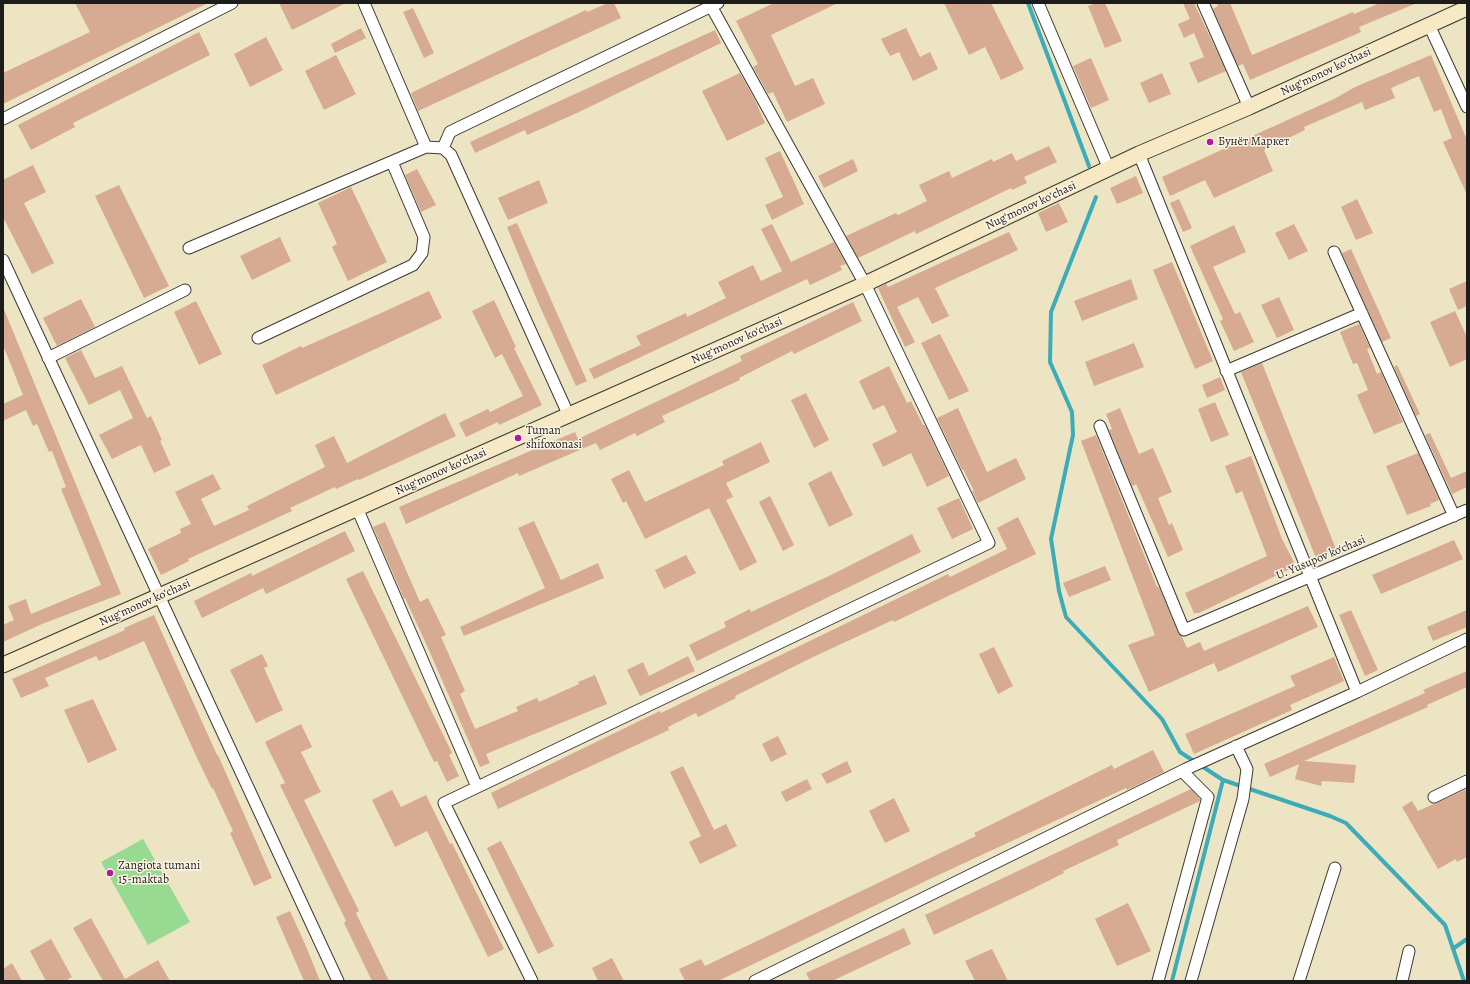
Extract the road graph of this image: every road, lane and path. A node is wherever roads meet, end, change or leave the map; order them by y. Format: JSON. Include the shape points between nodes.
{"nodes":[{"id":1,"x":232,"y":3,"type":"edge"},
{"id":2,"x":364,"y":3,"type":"edge"},
{"id":3,"x":1038,"y":3,"type":"edge"},
{"id":4,"x":1203,"y":3,"type":"edge"},
{"id":5,"x":714,"y":5,"type":"edge"},
{"id":6,"x":1467,"y":8,"type":"edge"},
{"id":7,"x":1429,"y":25,"type":"junction"},
{"id":8,"x":1249,"y":107,"type":"junction"},
{"id":9,"x":1467,"y":107,"type":"edge"},
{"id":10,"x":3,"y":119,"type":"edge"},
{"id":11,"x":426,"y":147,"type":"junction"},
{"id":12,"x":444,"y":148,"type":"junction"},
{"id":13,"x":1139,"y":154,"type":"junction"},
{"id":14,"x":392,"y":162,"type":"junction"},
{"id":15,"x":1109,"y":169,"type":"junction"},
{"id":16,"x":189,"y":248,"type":"dead end"},
{"id":17,"x":1334,"y":252,"type":"dead end"},
{"id":18,"x":3,"y":260,"type":"edge"},
{"id":19,"x":865,"y":284,"type":"junction"},
{"id":20,"x":185,"y":290,"type":"dead end"},
{"id":21,"x":1362,"y":313,"type":"junction"},
{"id":22,"x":258,"y":338,"type":"dead end"},
{"id":23,"x":48,"y":358,"type":"junction"},
{"id":24,"x":1226,"y":371,"type":"junction"},
{"id":25,"x":569,"y":416,"type":"junction"},
{"id":26,"x":1100,"y":426,"type":"dead end"},
{"id":27,"x":357,"y":508,"type":"junction"},
{"id":28,"x":1467,"y":510,"type":"edge"},
{"id":29,"x":1454,"y":516,"type":"junction"},
{"id":30,"x":1310,"y":577,"type":"junction"},
{"id":31,"x":160,"y":597,"type":"junction"},
{"id":32,"x":1467,"y":639,"type":"edge"},
{"id":33,"x":3,"y":665,"type":"edge"},
{"id":34,"x":1357,"y":692,"type":"junction"},
{"id":35,"x":1236,"y":746,"type":"junction"},
{"id":36,"x":1184,"y":770,"type":"junction"},
{"id":37,"x":1467,"y":781,"type":"edge"},
{"id":38,"x":477,"y":787,"type":"junction"},
{"id":39,"x":1434,"y":797,"type":"dead end"},
{"id":40,"x":1335,"y":868,"type":"dead end"},
{"id":41,"x":1409,"y":951,"type":"dead end"},
{"id":42,"x":338,"y":981,"type":"edge"},
{"id":43,"x":532,"y":981,"type":"edge"},
{"id":44,"x":755,"y":981,"type":"edge"},
{"id":45,"x":1158,"y":981,"type":"edge"},
{"id":46,"x":1191,"y":981,"type":"edge"},
{"id":47,"x":1299,"y":981,"type":"edge"},
{"id":48,"x":1402,"y":981,"type":"edge"}],
"edges":[{"from":1,"to":10,"type":"street"},
{"from":2,"to":11,"type":"street"},
{"from":3,"to":15,"type":"street"},
{"from":4,"to":8,"type":"street"},
{"from":5,"to":12,"type":"street","via":[[450,132]]},
{"from":5,"to":19,"type":"street"},
{"from":6,"to":7,"type":"main road","name":"Nugʻmonov koʻchasi"},
{"from":7,"to":8,"type":"main road","name":"Nugʻmonov koʻchasi"},
{"from":7,"to":9,"type":"street"},
{"from":8,"to":13,"type":"main road","name":"Nugʻmonov koʻchasi"},
{"from":11,"to":12,"type":"street"},
{"from":11,"to":14,"type":"street"},
{"from":12,"to":25,"type":"street","via":[[451,155]]},
{"from":13,"to":15,"type":"main road","name":"Nugʻmonov koʻchasi"},
{"from":13,"to":24,"type":"street"},
{"from":14,"to":16,"type":"street"},
{"from":14,"to":22,"type":"street","via":[[424,238],[422,253],[413,265]]},
{"from":15,"to":19,"type":"main road","name":"Nugʻmonov koʻchasi"},
{"from":17,"to":21,"type":"street"},
{"from":18,"to":23,"type":"street"},
{"from":19,"to":25,"type":"main road","name":"Nugʻmonov koʻchasi"},
{"from":19,"to":38,"type":"street","via":[[989,543]]},
{"from":20,"to":23,"type":"street"},
{"from":21,"to":24,"type":"street"},
{"from":21,"to":29,"type":"street"},
{"from":23,"to":31,"type":"street"},
{"from":24,"to":30,"type":"street"},
{"from":25,"to":27,"type":"main road","name":"Nugʻmonov koʻchasi"},
{"from":26,"to":30,"type":"street","name":"U. Yusupov ko‘chasi","via":[[1184,630]]},
{"from":27,"to":31,"type":"main road","name":"Nugʻmonov koʻchasi"},
{"from":27,"to":38,"type":"street"},
{"from":28,"to":29,"type":"street","name":"U. Yusupov ko‘chasi"},
{"from":29,"to":30,"type":"street","name":"U. Yusupov ko‘chasi"},
{"from":30,"to":34,"type":"street"},
{"from":31,"to":33,"type":"main road","name":"Nugʻmonov koʻchasi"},
{"from":31,"to":42,"type":"street"},
{"from":32,"to":34,"type":"street"},
{"from":34,"to":35,"type":"street"},
{"from":35,"to":36,"type":"street"},
{"from":35,"to":46,"type":"street","via":[[1247,769],[1243,800]]},
{"from":36,"to":44,"type":"street"},
{"from":36,"to":45,"type":"street","via":[[1208,797]]},
{"from":37,"to":39,"type":"street"},
{"from":38,"to":43,"type":"street","via":[[444,802]]},
{"from":40,"to":47,"type":"street"},
{"from":41,"to":48,"type":"street"}]}
